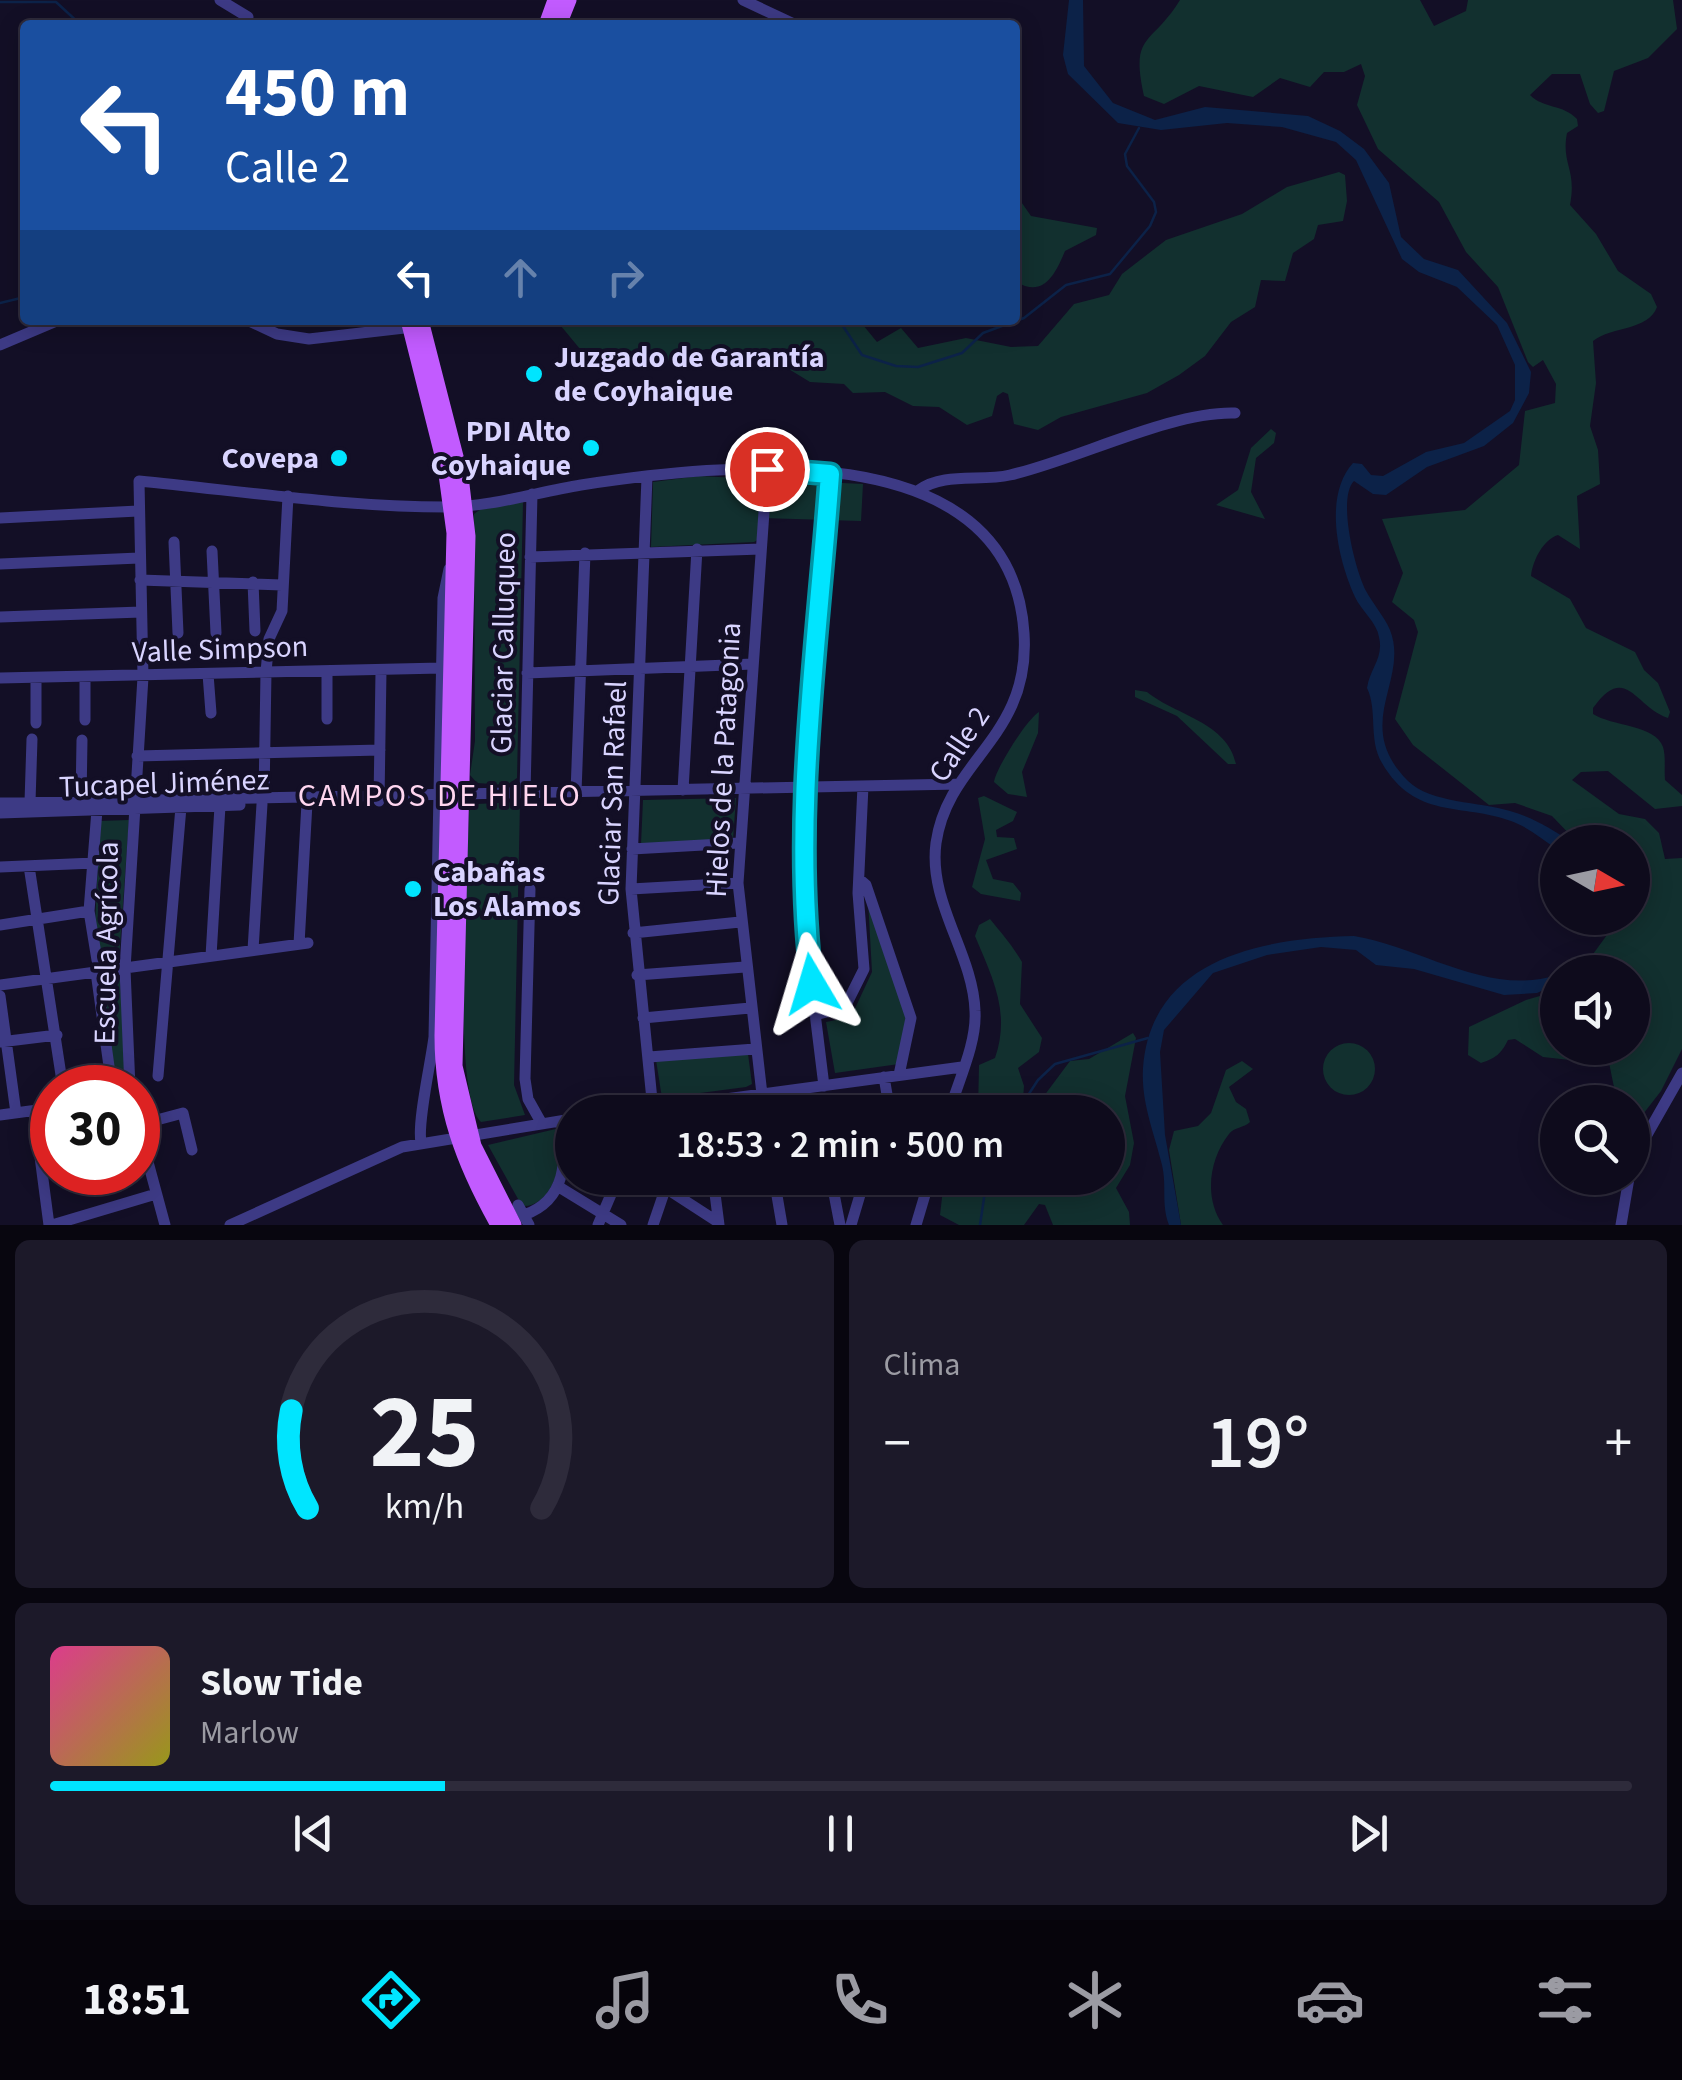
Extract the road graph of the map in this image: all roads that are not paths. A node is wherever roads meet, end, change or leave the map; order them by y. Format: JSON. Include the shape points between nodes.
{"nodes":[{"id":1,"x":220,"y":0,"type":"edge"},
{"id":2,"x":744,"y":0,"type":"edge"},
{"id":3,"x":248,"y":17,"type":"dead end"},
{"id":4,"x":786,"y":20,"type":"edge"},
{"id":5,"x":47,"y":325,"type":"edge"},
{"id":6,"x":258,"y":325,"type":"edge"},
{"id":7,"x":408,"y":325,"type":"edge"},
{"id":8,"x":415,"y":325,"type":"edge"},
{"id":9,"x":0,"y":345,"type":"edge"},
{"id":10,"x":1235,"y":413,"type":"dead end"},
{"id":11,"x":767,"y":469,"type":"junction"},
{"id":12,"x":830,"y":474,"type":"junction"},
{"id":13,"x":648,"y":477,"type":"junction"},
{"id":14,"x":139,"y":481,"type":"joint"},
{"id":15,"x":919,"y":490,"type":"junction"},
{"id":16,"x":532,"y":494,"type":"junction"},
{"id":17,"x":288,"y":496,"type":"junction"},
{"id":18,"x":459,"y":506,"type":"junction"},
{"id":19,"x":138,"y":512,"type":"junction"},
{"id":20,"x":0,"y":518,"type":"edge"},
{"id":21,"x":454,"y":532,"type":"junction"},
{"id":22,"x":174,"y":542,"type":"dead end"},
{"id":23,"x":696,"y":549,"type":"junction"},
{"id":24,"x":761,"y":549,"type":"junction"},
{"id":25,"x":646,"y":550,"type":"junction"},
{"id":26,"x":212,"y":551,"type":"dead end"},
{"id":27,"x":585,"y":554,"type":"junction"},
{"id":28,"x":530,"y":557,"type":"junction"},
{"id":29,"x":139,"y":558,"type":"junction"},
{"id":30,"x":0,"y":564,"type":"edge"},
{"id":31,"x":140,"y":580,"type":"junction"},
{"id":32,"x":176,"y":580,"type":"junction"},
{"id":33,"x":214,"y":582,"type":"junction"},
{"id":34,"x":252,"y":582,"type":"junction"},
{"id":35,"x":282,"y":585,"type":"junction"},
{"id":36,"x":141,"y":612,"type":"junction"},
{"id":37,"x":0,"y":618,"type":"edge"},
{"id":38,"x":256,"y":631,"type":"dead end"},
{"id":39,"x":178,"y":632,"type":"dead end"},
{"id":40,"x":216,"y":633,"type":"dead end"},
{"id":41,"x":753,"y":664,"type":"junction"},
{"id":42,"x":690,"y":666,"type":"junction"},
{"id":43,"x":441,"y":668,"type":"junction"},
{"id":44,"x":642,"y":668,"type":"junction"},
{"id":45,"x":381,"y":671,"type":"junction"},
{"id":46,"x":580,"y":671,"type":"junction"},
{"id":47,"x":266,"y":672,"type":"junction"},
{"id":48,"x":327,"y":672,"type":"junction"},
{"id":49,"x":527,"y":673,"type":"junction"},
{"id":50,"x":208,"y":674,"type":"junction"},
{"id":51,"x":143,"y":677,"type":"junction"},
{"id":52,"x":0,"y":678,"type":"edge"},
{"id":53,"x":36,"y":678,"type":"junction"},
{"id":54,"x":85,"y":678,"type":"junction"},
{"id":55,"x":211,"y":713,"type":"dead end"},
{"id":56,"x":327,"y":718,"type":"dead end"},
{"id":57,"x":85,"y":720,"type":"dead end"},
{"id":58,"x":36,"y":723,"type":"dead end"},
{"id":59,"x":32,"y":738,"type":"dead end"},
{"id":60,"x":82,"y":740,"type":"dead end"},
{"id":61,"x":265,"y":750,"type":"junction"},
{"id":62,"x":380,"y":750,"type":"junction"},
{"id":63,"x":137,"y":756,"type":"junction"},
{"id":64,"x":958,"y":784,"type":"junction"},
{"id":65,"x":862,"y":786,"type":"junction"},
{"id":66,"x":808,"y":788,"type":"junction"},
{"id":67,"x":743,"y":789,"type":"junction"},
{"id":68,"x":683,"y":790,"type":"junction"},
{"id":69,"x":576,"y":792,"type":"junction"},
{"id":70,"x":636,"y":792,"type":"junction"},
{"id":71,"x":524,"y":793,"type":"junction"},
{"id":72,"x":446,"y":795,"type":"junction"},
{"id":73,"x":380,"y":798,"type":"junction"},
{"id":74,"x":81,"y":801,"type":"junction"},
{"id":75,"x":263,"y":801,"type":"junction"},
{"id":76,"x":0,"y":802,"type":"edge"},
{"id":77,"x":30,"y":802,"type":"junction"},
{"id":78,"x":307,"y":803,"type":"junction"},
{"id":79,"x":134,"y":804,"type":"junction"},
{"id":80,"x":220,"y":806,"type":"junction"},
{"id":81,"x":181,"y":807,"type":"junction"},
{"id":82,"x":97,"y":810,"type":"junction"},
{"id":83,"x":0,"y":813,"type":"edge"},
{"id":84,"x":739,"y":842,"type":"junction"},
{"id":85,"x":632,"y":849,"type":"junction"},
{"id":86,"x":94,"y":863,"type":"junction"},
{"id":87,"x":29,"y":866,"type":"junction"},
{"id":88,"x":0,"y":867,"type":"edge"},
{"id":89,"x":859,"y":880,"type":"junction"},
{"id":90,"x":738,"y":883,"type":"junction"},
{"id":91,"x":630,"y":889,"type":"junction"},
{"id":92,"x":530,"y":890,"type":"dead end"},
{"id":93,"x":88,"y":912,"type":"junction"},
{"id":94,"x":39,"y":920,"type":"junction"},
{"id":95,"x":740,"y":922,"type":"junction"},
{"id":96,"x":0,"y":925,"type":"edge"},
{"id":97,"x":634,"y":934,"type":"junction"},
{"id":98,"x":253,"y":950,"type":"junction"},
{"id":99,"x":211,"y":956,"type":"junction"},
{"id":100,"x":166,"y":962,"type":"junction"},
{"id":101,"x":97,"y":966,"type":"junction"},
{"id":102,"x":745,"y":967,"type":"junction"},
{"id":103,"x":125,"y":969,"type":"junction"},
{"id":104,"x":637,"y":976,"type":"junction"},
{"id":105,"x":47,"y":979,"type":"junction"},
{"id":106,"x":0,"y":986,"type":"edge"},
{"id":107,"x":0,"y":996,"type":"edge"},
{"id":108,"x":750,"y":1008,"type":"junction"},
{"id":109,"x":816,"y":1014,"type":"junction"},
{"id":110,"x":642,"y":1018,"type":"junction"},
{"id":111,"x":56,"y":1035,"type":"junction"},
{"id":112,"x":3,"y":1042,"type":"edge"},
{"id":113,"x":754,"y":1049,"type":"junction"},
{"id":114,"x":648,"y":1058,"type":"junction"},
{"id":115,"x":60,"y":1065,"type":"edge"},
{"id":116,"x":109,"y":1065,"type":"edge"},
{"id":117,"x":129,"y":1065,"type":"edge"},
{"id":118,"x":159,"y":1065,"type":"edge"},
{"id":119,"x":962,"y":1067,"type":"junction"},
{"id":120,"x":1682,"y":1073,"type":"edge"},
{"id":121,"x":899,"y":1076,"type":"junction"},
{"id":122,"x":884,"y":1078,"type":"junction"},
{"id":123,"x":824,"y":1086,"type":"junction"},
{"id":124,"x":652,"y":1095,"type":"edge"},
{"id":125,"x":762,"y":1095,"type":"joint"},
{"id":126,"x":887,"y":1095,"type":"edge"},
{"id":127,"x":954,"y":1095,"type":"edge"},
{"id":128,"x":30,"y":1111,"type":"edge"},
{"id":129,"x":16,"y":1113,"type":"junction"},
{"id":130,"x":0,"y":1115,"type":"edge"},
{"id":131,"x":160,"y":1119,"type":"edge"},
{"id":132,"x":555,"y":1122,"type":"edge"},
{"id":133,"x":542,"y":1124,"type":"junction"},
{"id":134,"x":1650,"y":1130,"type":"edge"},
{"id":135,"x":463,"y":1136,"type":"junction"},
{"id":136,"x":421,"y":1142,"type":"junction"},
{"id":137,"x":192,"y":1150,"type":"dead end"},
{"id":138,"x":555,"y":1191,"type":"edge"},
{"id":139,"x":46,"y":1195,"type":"edge"},
{"id":140,"x":153,"y":1195,"type":"edge"},
{"id":141,"x":156,"y":1195,"type":"edge"},
{"id":142,"x":570,"y":1195,"type":"edge"},
{"id":143,"x":611,"y":1195,"type":"edge"},
{"id":144,"x":664,"y":1195,"type":"edge"},
{"id":145,"x":683,"y":1195,"type":"edge"},
{"id":146,"x":715,"y":1195,"type":"edge"},
{"id":147,"x":777,"y":1195,"type":"edge"},
{"id":148,"x":835,"y":1195,"type":"edge"},
{"id":149,"x":861,"y":1195,"type":"edge"},
{"id":150,"x":925,"y":1195,"type":"edge"},
{"id":151,"x":1626,"y":1195,"type":"edge"},
{"id":152,"x":521,"y":1218,"type":"edge"},
{"id":153,"x":601,"y":1220,"type":"edge"},
{"id":154,"x":719,"y":1223,"type":"edge"},
{"id":155,"x":50,"y":1225,"type":"edge"},
{"id":156,"x":164,"y":1225,"type":"edge"},
{"id":157,"x":230,"y":1225,"type":"edge"},
{"id":158,"x":498,"y":1225,"type":"edge"},
{"id":159,"x":621,"y":1225,"type":"edge"},
{"id":160,"x":653,"y":1225,"type":"edge"},
{"id":161,"x":782,"y":1225,"type":"edge"},
{"id":162,"x":840,"y":1225,"type":"edge"},
{"id":163,"x":851,"y":1225,"type":"edge"},
{"id":164,"x":916,"y":1225,"type":"edge"},
{"id":165,"x":1621,"y":1225,"type":"edge"}],
"edges":[{"from":1,"to":3,"type":"street"},
{"from":2,"to":4,"type":"street"},
{"from":5,"to":9,"type":"street"},
{"from":6,"to":7,"type":"street","via":[[309,339]]},
{"from":8,"to":18,"type":"main road"},
{"from":10,"to":15,"type":"street","via":[[1197,416],[1008,476],[935,481]]},
{"from":11,"to":12,"type":"street","name":"Calle 2"},
{"from":11,"to":13,"type":"street","name":"Calle 2"},
{"from":11,"to":24,"type":"street","name":"Hielos de la Patagonia"},
{"from":12,"to":15,"type":"street","name":"Calle 2"},
{"from":12,"to":66,"type":"street"},
{"from":13,"to":16,"type":"street","name":"Calle 2"},
{"from":13,"to":25,"type":"street","name":"Glaciar San Rafael"},
{"from":14,"to":17,"type":"street","name":"Calle 2"},
{"from":14,"to":19,"type":"street","name":"Escuela Agrícola"},
{"from":15,"to":64,"type":"street","name":"Calle 2","via":[[965,517],[992,546],[1024,622],[1024,664],[1014,705],[994,742]]},
{"from":16,"to":18,"type":"street","name":"Calle 2"},
{"from":16,"to":28,"type":"street","name":"Glaciar Calluqueo"},
{"from":17,"to":18,"type":"street","name":"Calle 2"},
{"from":17,"to":35,"type":"street"},
{"from":18,"to":21,"type":"main road"},
{"from":18,"to":72,"type":"main road"},
{"from":19,"to":20,"type":"street"},
{"from":19,"to":29,"type":"street","name":"Escuela Agrícola"},
{"from":21,"to":43,"type":"street"},
{"from":21,"to":72,"type":"main road"},
{"from":22,"to":32,"type":"street"},
{"from":23,"to":24,"type":"street"},
{"from":23,"to":25,"type":"street"},
{"from":23,"to":42,"type":"street"},
{"from":24,"to":41,"type":"street","name":"Hielos de la Patagonia"},
{"from":25,"to":27,"type":"street"},
{"from":25,"to":44,"type":"street","name":"Glaciar San Rafael"},
{"from":26,"to":33,"type":"street"},
{"from":27,"to":28,"type":"street"},
{"from":27,"to":46,"type":"street"},
{"from":28,"to":49,"type":"street","name":"Glaciar Calluqueo"},
{"from":29,"to":30,"type":"street"},
{"from":29,"to":31,"type":"street","name":"Escuela Agrícola"},
{"from":31,"to":32,"type":"street"},
{"from":31,"to":36,"type":"street","name":"Escuela Agrícola"},
{"from":32,"to":33,"type":"street"},
{"from":32,"to":39,"type":"street"},
{"from":33,"to":34,"type":"street"},
{"from":33,"to":40,"type":"street"},
{"from":34,"to":35,"type":"street"},
{"from":34,"to":38,"type":"street"},
{"from":35,"to":47,"type":"street"},
{"from":36,"to":37,"type":"street"},
{"from":36,"to":51,"type":"street","name":"Escuela Agrícola"},
{"from":41,"to":42,"type":"street"},
{"from":41,"to":67,"type":"street","name":"Hielos de la Patagonia"},
{"from":42,"to":44,"type":"street"},
{"from":42,"to":68,"type":"street"},
{"from":43,"to":45,"type":"street","name":"Valle Simpson"},
{"from":43,"to":72,"type":"street"},
{"from":44,"to":46,"type":"street"},
{"from":44,"to":70,"type":"street","name":"Glaciar San Rafael"},
{"from":45,"to":48,"type":"street","name":"Valle Simpson"},
{"from":45,"to":62,"type":"street"},
{"from":46,"to":49,"type":"street"},
{"from":46,"to":69,"type":"street"},
{"from":47,"to":48,"type":"street","name":"Valle Simpson"},
{"from":47,"to":50,"type":"street","name":"Valle Simpson"},
{"from":47,"to":61,"type":"street"},
{"from":48,"to":56,"type":"street"},
{"from":49,"to":71,"type":"street","name":"Glaciar Calluqueo"},
{"from":50,"to":51,"type":"street","name":"Valle Simpson"},
{"from":50,"to":55,"type":"street"},
{"from":51,"to":54,"type":"street","name":"Valle Simpson"},
{"from":51,"to":63,"type":"street","name":"Escuela Agrícola"},
{"from":52,"to":53,"type":"street","name":"Valle Simpson"},
{"from":53,"to":54,"type":"street","name":"Valle Simpson"},
{"from":53,"to":58,"type":"street"},
{"from":54,"to":57,"type":"street"},
{"from":59,"to":77,"type":"street"},
{"from":60,"to":74,"type":"street"},
{"from":61,"to":62,"type":"street"},
{"from":61,"to":63,"type":"street"},
{"from":61,"to":75,"type":"street"},
{"from":62,"to":73,"type":"street"},
{"from":63,"to":79,"type":"street","name":"Escuela Agrícola"},
{"from":64,"to":65,"type":"street","name":"Tucapel Jiménez"},
{"from":64,"to":119,"type":"street","name":"Calle 2","via":[[940,822],[935,858],[936,883],[975,1006]]},
{"from":65,"to":66,"type":"street","name":"Tucapel Jiménez"},
{"from":65,"to":89,"type":"street"},
{"from":66,"to":67,"type":"street","name":"Tucapel Jiménez"},
{"from":66,"to":109,"type":"street","via":[[804,924]]},
{"from":67,"to":68,"type":"street","name":"Tucapel Jiménez"},
{"from":67,"to":84,"type":"street","name":"Hielos de la Patagonia"},
{"from":68,"to":70,"type":"street","name":"Tucapel Jiménez"},
{"from":69,"to":70,"type":"street","name":"Tucapel Jiménez"},
{"from":69,"to":71,"type":"street","name":"Tucapel Jiménez"},
{"from":70,"to":85,"type":"street","name":"Glaciar San Rafael"},
{"from":71,"to":72,"type":"street","name":"Tucapel Jiménez"},
{"from":72,"to":73,"type":"street","name":"Tucapel Jiménez"},
{"from":72,"to":135,"type":"main road","via":[[442,1063]]},
{"from":72,"to":136,"type":"street","via":[[434,1037]]},
{"from":73,"to":75,"type":"street","name":"Tucapel Jiménez"},
{"from":73,"to":78,"type":"street","name":"Tucapel Jiménez"},
{"from":74,"to":77,"type":"street","name":"Tucapel Jiménez"},
{"from":74,"to":79,"type":"street","name":"Tucapel Jiménez"},
{"from":75,"to":78,"type":"street","name":"Tucapel Jiménez"},
{"from":75,"to":79,"type":"street","name":"Tucapel Jiménez"},
{"from":75,"to":80,"type":"street","name":"Tucapel Jiménez"},
{"from":75,"to":98,"type":"street"},
{"from":76,"to":77,"type":"street","name":"Tucapel Jiménez"},
{"from":78,"to":98,"type":"street","via":[[304,943]]},
{"from":79,"to":81,"type":"street","name":"Tucapel Jiménez"},
{"from":79,"to":82,"type":"street","name":"Tucapel Jiménez"},
{"from":79,"to":103,"type":"street","name":"Escuela Agrícola"},
{"from":80,"to":81,"type":"street","name":"Tucapel Jiménez"},
{"from":80,"to":99,"type":"street"},
{"from":81,"to":100,"type":"street"},
{"from":82,"to":83,"type":"street","name":"Tucapel Jiménez"},
{"from":82,"to":86,"type":"street"},
{"from":84,"to":85,"type":"street"},
{"from":84,"to":90,"type":"street","name":"Hielos de la Patagonia"},
{"from":85,"to":91,"type":"street","name":"Glaciar San Rafael"},
{"from":86,"to":87,"type":"street"},
{"from":86,"to":93,"type":"street"},
{"from":87,"to":88,"type":"street"},
{"from":87,"to":94,"type":"street"},
{"from":89,"to":109,"type":"street","via":[[862,977],[845,1007]]},
{"from":89,"to":121,"type":"street","via":[[909,1005]]},
{"from":90,"to":91,"type":"street"},
{"from":90,"to":95,"type":"street","name":"Hielos de la Patagonia"},
{"from":91,"to":97,"type":"street","name":"Glaciar San Rafael"},
{"from":92,"to":133,"type":"street","via":[[525,1079]]},
{"from":93,"to":94,"type":"street"},
{"from":93,"to":101,"type":"street"},
{"from":94,"to":96,"type":"street"},
{"from":94,"to":105,"type":"street"},
{"from":95,"to":97,"type":"street"},
{"from":95,"to":102,"type":"street","name":"Hielos de la Patagonia"},
{"from":97,"to":104,"type":"street","name":"Glaciar San Rafael"},
{"from":98,"to":99,"type":"street"},
{"from":99,"to":100,"type":"street"},
{"from":100,"to":103,"type":"street"},
{"from":100,"to":118,"type":"street"},
{"from":101,"to":103,"type":"street"},
{"from":101,"to":105,"type":"street"},
{"from":101,"to":116,"type":"street"},
{"from":102,"to":104,"type":"street"},
{"from":102,"to":108,"type":"street","name":"Hielos de la Patagonia"},
{"from":103,"to":117,"type":"street","name":"Escuela Agrícola"},
{"from":104,"to":110,"type":"street","name":"Glaciar San Rafael"},
{"from":105,"to":106,"type":"street"},
{"from":105,"to":111,"type":"street"},
{"from":107,"to":112,"type":"street"},
{"from":108,"to":110,"type":"street"},
{"from":108,"to":113,"type":"street","name":"Hielos de la Patagonia"},
{"from":109,"to":123,"type":"street"},
{"from":110,"to":114,"type":"street","name":"Glaciar San Rafael"},
{"from":111,"to":112,"type":"street"},
{"from":111,"to":115,"type":"street"},
{"from":112,"to":129,"type":"street"},
{"from":113,"to":114,"type":"street"},
{"from":113,"to":125,"type":"street","name":"Hielos de la Patagonia"},
{"from":114,"to":124,"type":"street","name":"Glaciar San Rafael"},
{"from":119,"to":121,"type":"street"},
{"from":119,"to":127,"type":"street","name":"Calle 2"},
{"from":120,"to":134,"type":"street"},
{"from":121,"to":122,"type":"street"},
{"from":122,"to":123,"type":"street"},
{"from":122,"to":126,"type":"street"},
{"from":123,"to":125,"type":"street"},
{"from":128,"to":129,"type":"street"},
{"from":129,"to":130,"type":"street"},
{"from":131,"to":137,"type":"street","via":[[183,1113]]},
{"from":132,"to":133,"type":"street"},
{"from":133,"to":135,"type":"street"},
{"from":135,"to":136,"type":"street"},
{"from":135,"to":152,"type":"main road"},
{"from":135,"to":158,"type":"main road"},
{"from":136,"to":157,"type":"street"},
{"from":138,"to":152,"type":"street"},
{"from":139,"to":155,"type":"street"},
{"from":140,"to":155,"type":"street"},
{"from":141,"to":156,"type":"street"},
{"from":142,"to":153,"type":"street"},
{"from":143,"to":153,"type":"street"},
{"from":144,"to":160,"type":"street"},
{"from":145,"to":154,"type":"street"},
{"from":146,"to":154,"type":"street"},
{"from":147,"to":161,"type":"street"},
{"from":148,"to":162,"type":"street"},
{"from":149,"to":163,"type":"street"},
{"from":150,"to":164,"type":"street"},
{"from":151,"to":165,"type":"street"},
{"from":153,"to":159,"type":"street"}]}
